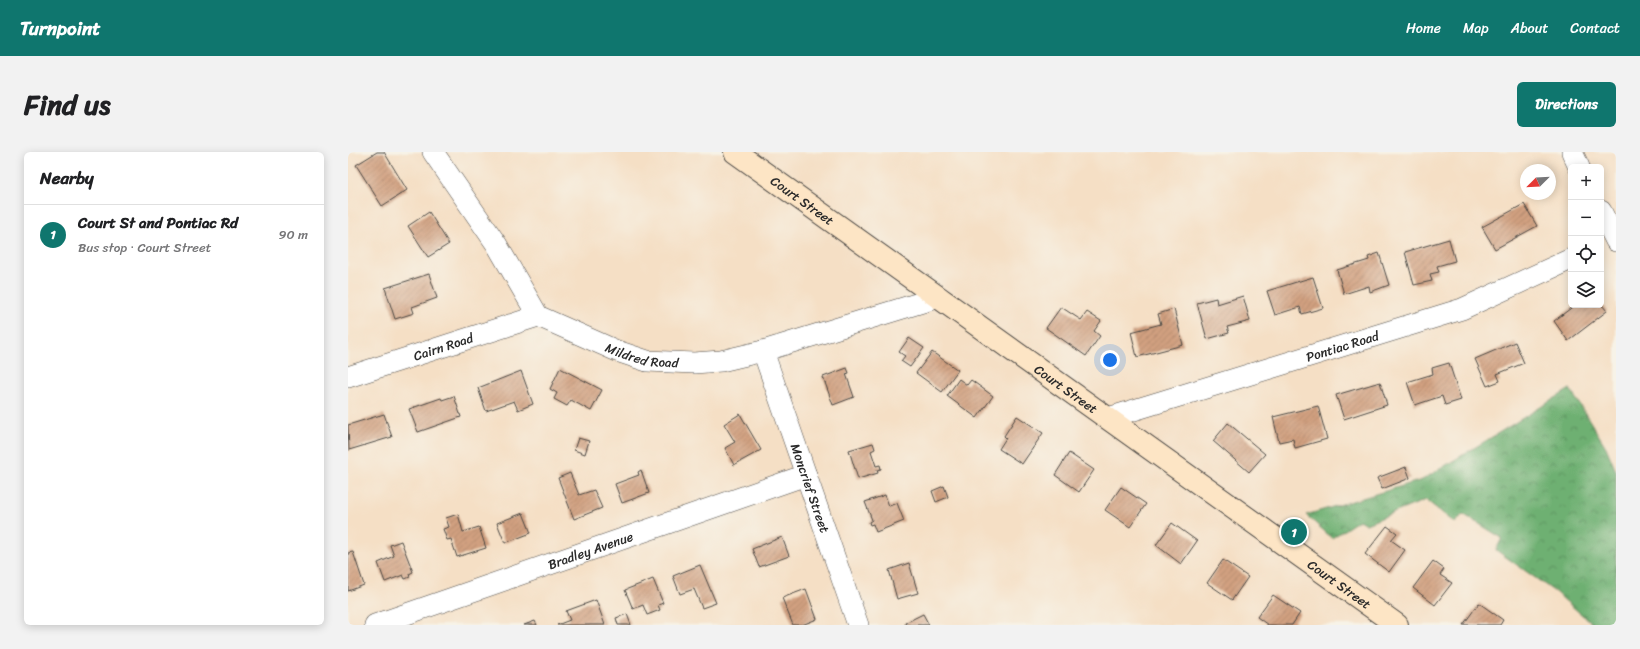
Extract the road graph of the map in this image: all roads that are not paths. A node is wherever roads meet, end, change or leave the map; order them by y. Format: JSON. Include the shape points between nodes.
{"nodes":[{"id":1,"x":434,"y":152,"type":"edge"},
{"id":2,"x":735,"y":152,"type":"edge"},
{"id":3,"x":1572,"y":152,"type":"edge"},
{"id":4,"x":1578,"y":164,"type":"edge"},
{"id":5,"x":1604,"y":221,"type":"edge"},
{"id":6,"x":1610,"y":241,"type":"edge"},
{"id":7,"x":1568,"y":260,"type":"edge"},
{"id":8,"x":939,"y":297,"type":"junction"},
{"id":9,"x":538,"y":316,"type":"junction"},
{"id":10,"x":763,"y":351,"type":"junction"},
{"id":11,"x":348,"y":377,"type":"edge"},
{"id":12,"x":1108,"y":418,"type":"junction"},
{"id":13,"x":806,"y":475,"type":"junction"},
{"id":14,"x":375,"y":625,"type":"edge"},
{"id":15,"x":858,"y":625,"type":"edge"},
{"id":16,"x":1397,"y":625,"type":"edge"}],
"edges":[{"from":1,"to":9,"type":"street","via":[[497,245]]},
{"from":2,"to":8,"type":"street","name":"Court Street"},
{"from":3,"to":4,"type":"street"},
{"from":5,"to":6,"type":"street"},
{"from":7,"to":12,"type":"street","name":"Pontiac Road","via":[[1462,309]]},
{"from":8,"to":10,"type":"street","name":"Mildred Road"},
{"from":8,"to":12,"type":"street","name":"Court Street"},
{"from":9,"to":10,"type":"street","name":"Mildred Road","via":[[617,351],[647,361],[694,364],[721,361]]},
{"from":9,"to":11,"type":"street","name":"Cairn Road"},
{"from":10,"to":13,"type":"street","name":"Moncrief Street"},
{"from":12,"to":16,"type":"street","name":"Court Street"},
{"from":13,"to":14,"type":"street","name":"Bradley Avenue"},
{"from":13,"to":15,"type":"street","name":"Moncrief Street"}]}
